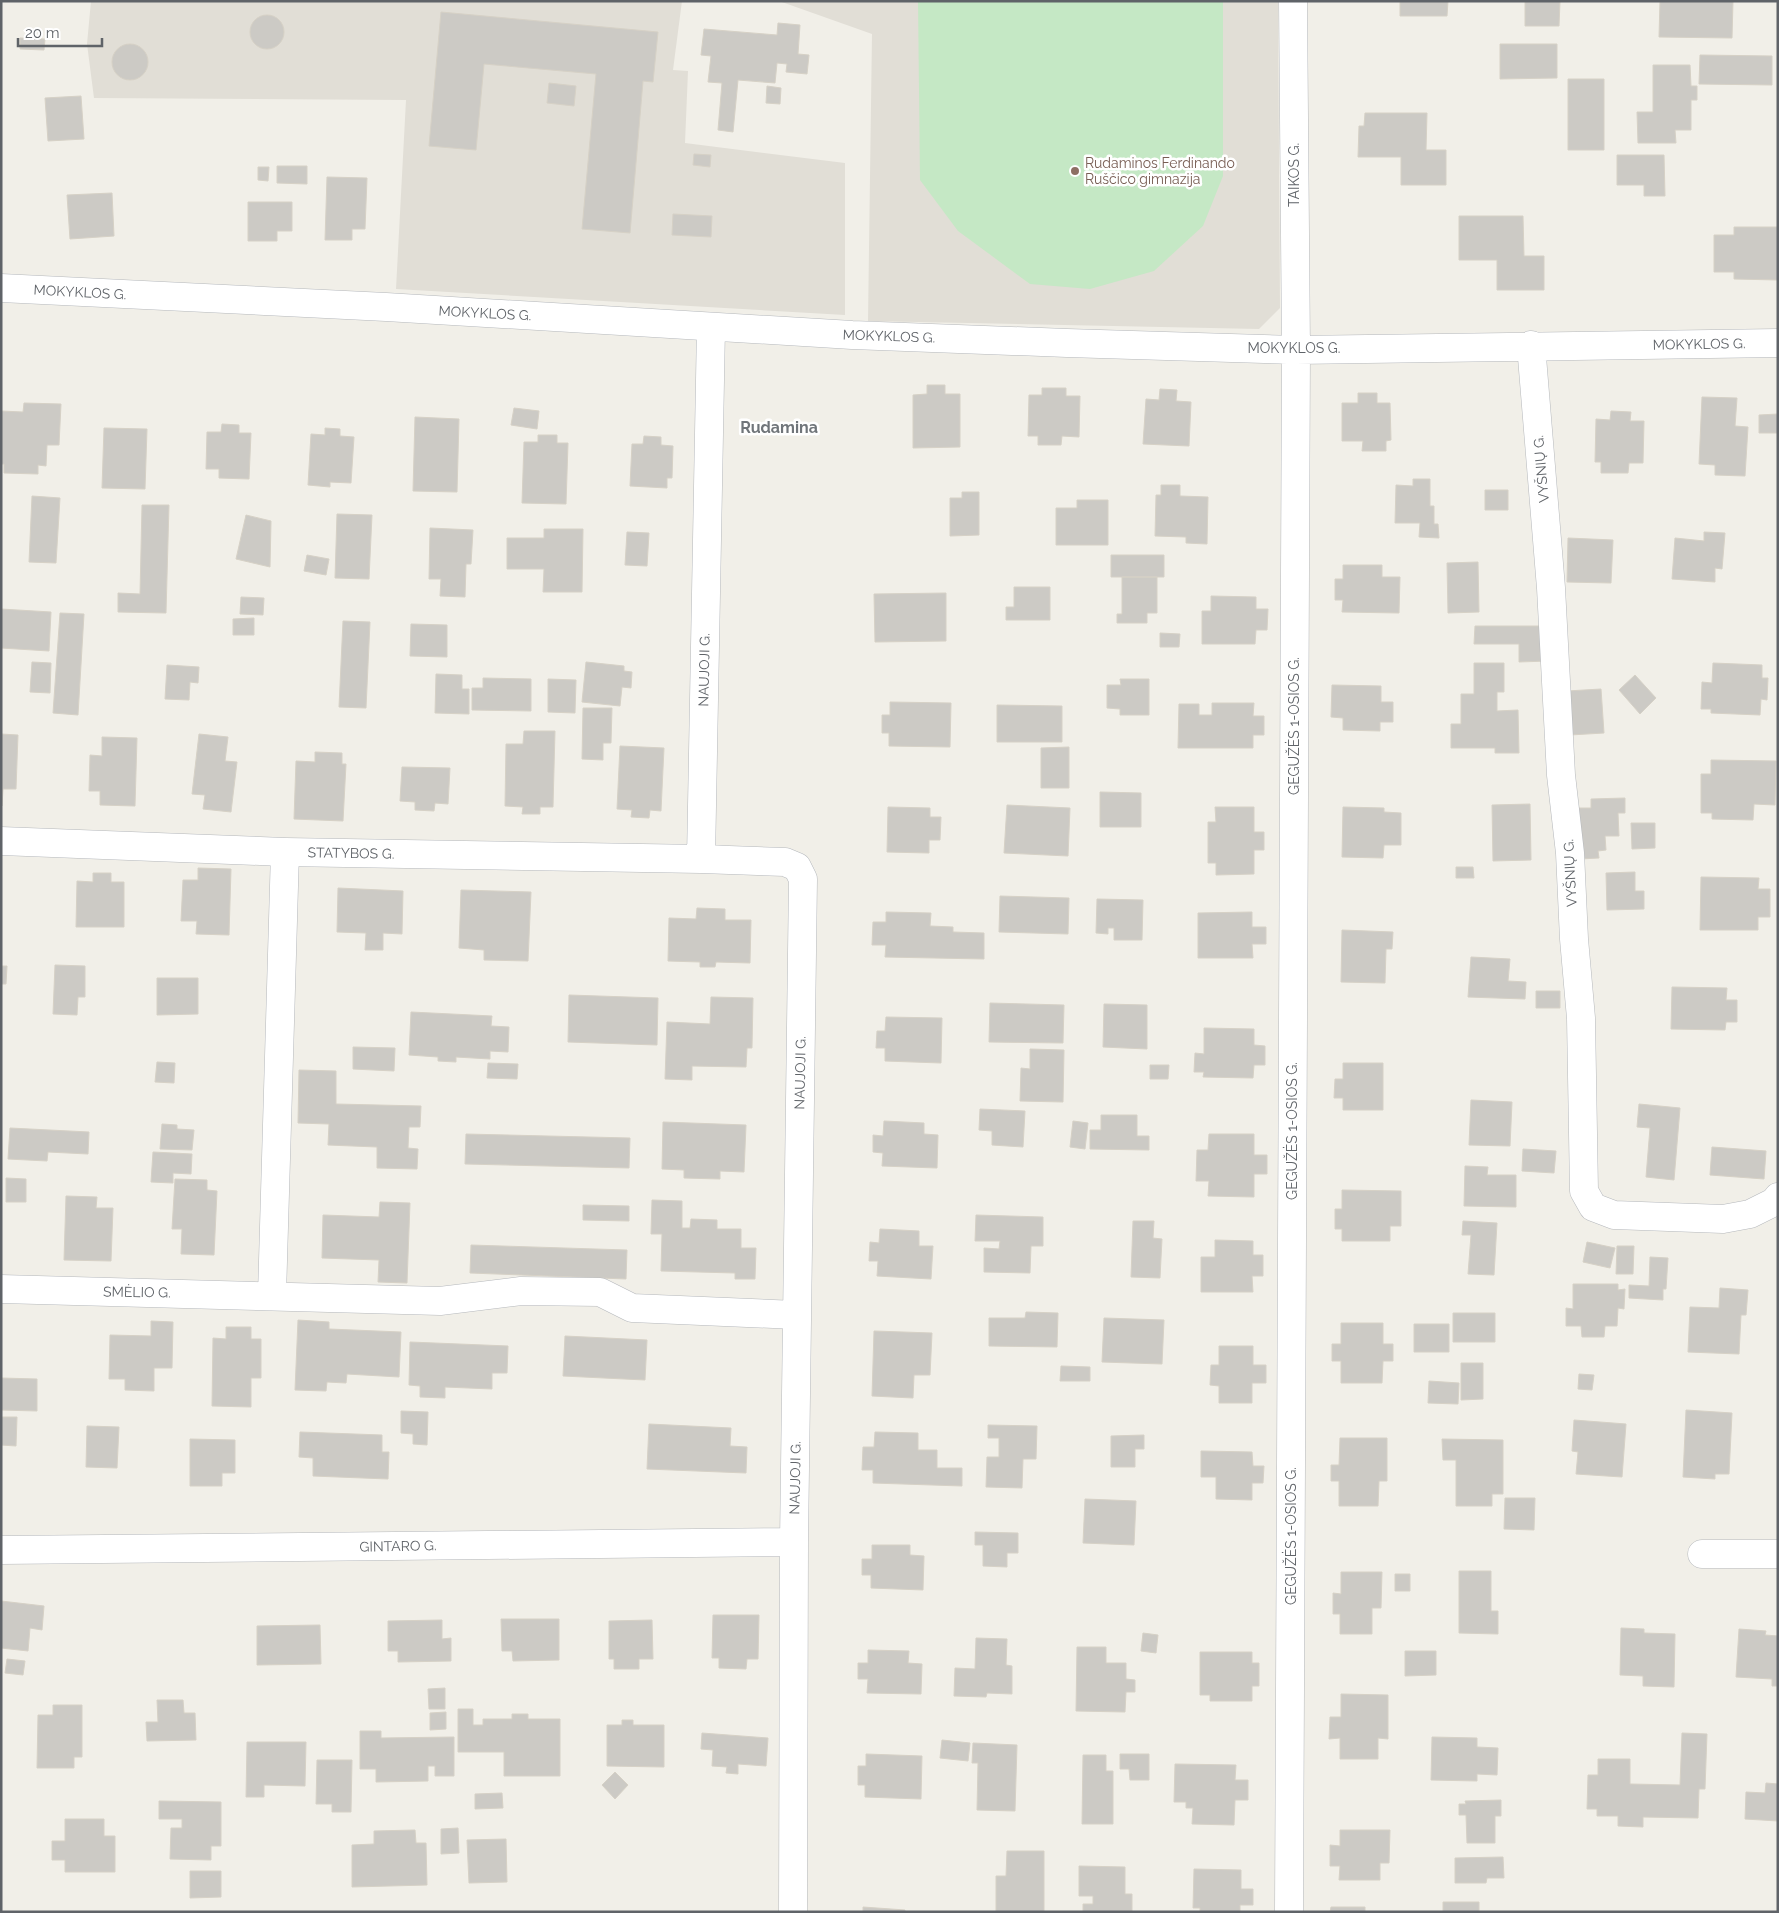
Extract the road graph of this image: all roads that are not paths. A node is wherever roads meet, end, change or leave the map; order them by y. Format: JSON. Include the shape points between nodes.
{"nodes":[{"id":1,"x":1293,"y":1,"type":"edge"},
{"id":2,"x":1,"y":288,"type":"edge"},
{"id":3,"x":711,"y":327,"type":"junction"},
{"id":4,"x":1778,"y":343,"type":"edge"},
{"id":5,"x":1530,"y":346,"type":"junction"},
{"id":6,"x":1296,"y":350,"type":"junction"},
{"id":7,"x":1,"y":841,"type":"edge"},
{"id":8,"x":285,"y":852,"type":"junction"},
{"id":9,"x":701,"y":859,"type":"junction"},
{"id":10,"x":1778,"y":1197,"type":"edge"},
{"id":11,"x":1,"y":1289,"type":"edge"},
{"id":12,"x":272,"y":1295,"type":"junction"},
{"id":13,"x":796,"y":1315,"type":"junction"},
{"id":14,"x":794,"y":1542,"type":"junction"},
{"id":15,"x":1,"y":1550,"type":"edge"},
{"id":16,"x":1702,"y":1554,"type":"dead end"},
{"id":17,"x":1778,"y":1554,"type":"edge"},
{"id":18,"x":793,"y":1912,"type":"edge"},
{"id":19,"x":1289,"y":1912,"type":"edge"}],
"edges":[{"from":1,"to":6,"type":"street","name":"TAIKOS G."},
{"from":2,"to":3,"type":"street","name":"MOKYKLOS G."},
{"from":3,"to":6,"type":"street","name":"MOKYKLOS G."},
{"from":3,"to":9,"type":"street","name":"NAUJOJI G."},
{"from":4,"to":5,"type":"street","name":"MOKYKLOS G."},
{"from":5,"to":6,"type":"street","name":"MOKYKLOS G."},
{"from":5,"to":10,"type":"street","name":"VYŠNIŲ G.","via":[[1551,588],[1581,1018],[1584,1191],[1593,1207],[1614,1215],[1723,1219],[1750,1214]]},
{"from":6,"to":19,"type":"street","name":"GEGUŽĖS 1-OSIOS G."},
{"from":7,"to":8,"type":"street","name":"STATYBOS G."},
{"from":8,"to":9,"type":"street","name":"STATYBOS G."},
{"from":8,"to":12,"type":"street"},
{"from":9,"to":13,"type":"street","name":"NAUJOJI G.","via":[[785,862],[797,866],[803,879]]},
{"from":11,"to":12,"type":"street","name":"SMĖLIO G."},
{"from":12,"to":13,"type":"street","name":"SMĖLIO G.","via":[[440,1301],[520,1291],[600,1292],[632,1308]]},
{"from":13,"to":14,"type":"street","name":"NAUJOJI G."},
{"from":14,"to":15,"type":"street","name":"GINTARO G."},
{"from":14,"to":18,"type":"street","name":"NAUJOJI G."},
{"from":16,"to":17,"type":"street"}]}
